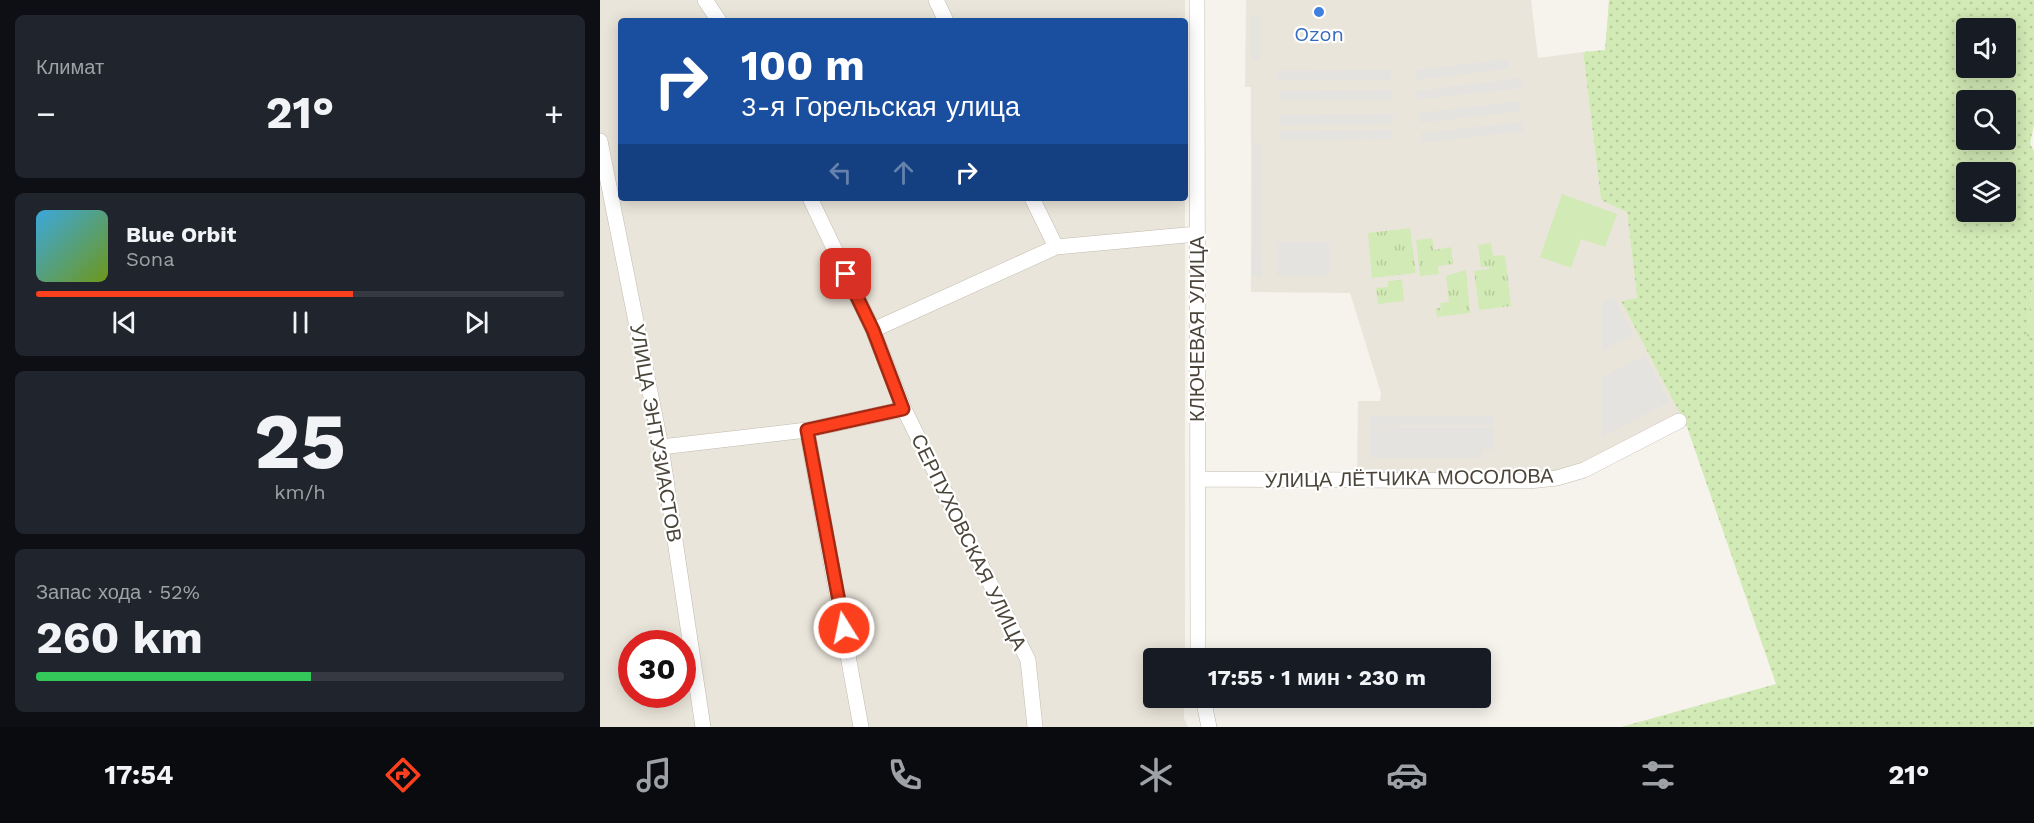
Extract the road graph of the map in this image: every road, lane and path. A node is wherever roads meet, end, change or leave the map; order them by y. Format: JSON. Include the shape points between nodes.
{"nodes":[{"id":1,"x":705,"y":0,"type":"edge"},
{"id":2,"x":936,"y":0,"type":"edge"},
{"id":3,"x":1197,"y":0,"type":"edge"},
{"id":4,"x":716,"y":18,"type":"edge"},
{"id":5,"x":945,"y":18,"type":"edge"},
{"id":6,"x":600,"y":141,"type":"edge"},
{"id":7,"x":811,"y":201,"type":"edge"},
{"id":8,"x":1033,"y":201,"type":"edge"},
{"id":9,"x":1197,"y":234,"type":"junction"},
{"id":10,"x":1056,"y":247,"type":"junction"},
{"id":11,"x":873,"y":330,"type":"junction"},
{"id":12,"x":903,"y":409,"type":"junction"},
{"id":13,"x":1679,"y":421,"type":"dead end"},
{"id":14,"x":807,"y":430,"type":"junction"},
{"id":15,"x":661,"y":447,"type":"junction"},
{"id":16,"x":1198,"y":479,"type":"junction"},
{"id":17,"x":1198,"y":648,"type":"edge"},
{"id":18,"x":1205,"y":708,"type":"edge"},
{"id":19,"x":703,"y":727,"type":"edge"},
{"id":20,"x":861,"y":727,"type":"edge"},
{"id":21,"x":1035,"y":727,"type":"edge"},
{"id":22,"x":1209,"y":727,"type":"edge"}],
"edges":[{"from":1,"to":4,"type":"street"},
{"from":2,"to":5,"type":"street"},
{"from":3,"to":9,"type":"street","name":"КЛЮЧЕВАЯ УЛИЦА"},
{"from":6,"to":15,"type":"street","name":"УЛИЦА ЭНТУЗИАСТОВ"},
{"from":7,"to":11,"type":"street","name":"СЕРПУХОВСКАЯ УЛИЦА"},
{"from":8,"to":10,"type":"street"},
{"from":9,"to":10,"type":"street"},
{"from":9,"to":16,"type":"street","name":"КЛЮЧЕВАЯ УЛИЦА"},
{"from":10,"to":11,"type":"street"},
{"from":11,"to":12,"type":"street","name":"СЕРПУХОВСКАЯ УЛИЦА"},
{"from":12,"to":14,"type":"street"},
{"from":12,"to":21,"type":"street","name":"СЕРПУХОВСКАЯ УЛИЦА","via":[[1028,660]]},
{"from":13,"to":16,"type":"street","name":"УЛИЦА ЛЁТЧИКА МОСОЛОВА","via":[[1584,470],[1557,478]]},
{"from":14,"to":15,"type":"street"},
{"from":14,"to":20,"type":"street"},
{"from":15,"to":19,"type":"street","name":"УЛИЦА ЭНТУЗИАСТОВ"},
{"from":16,"to":17,"type":"street","name":"КЛЮЧЕВАЯ УЛИЦА"},
{"from":18,"to":22,"type":"street"}]}
